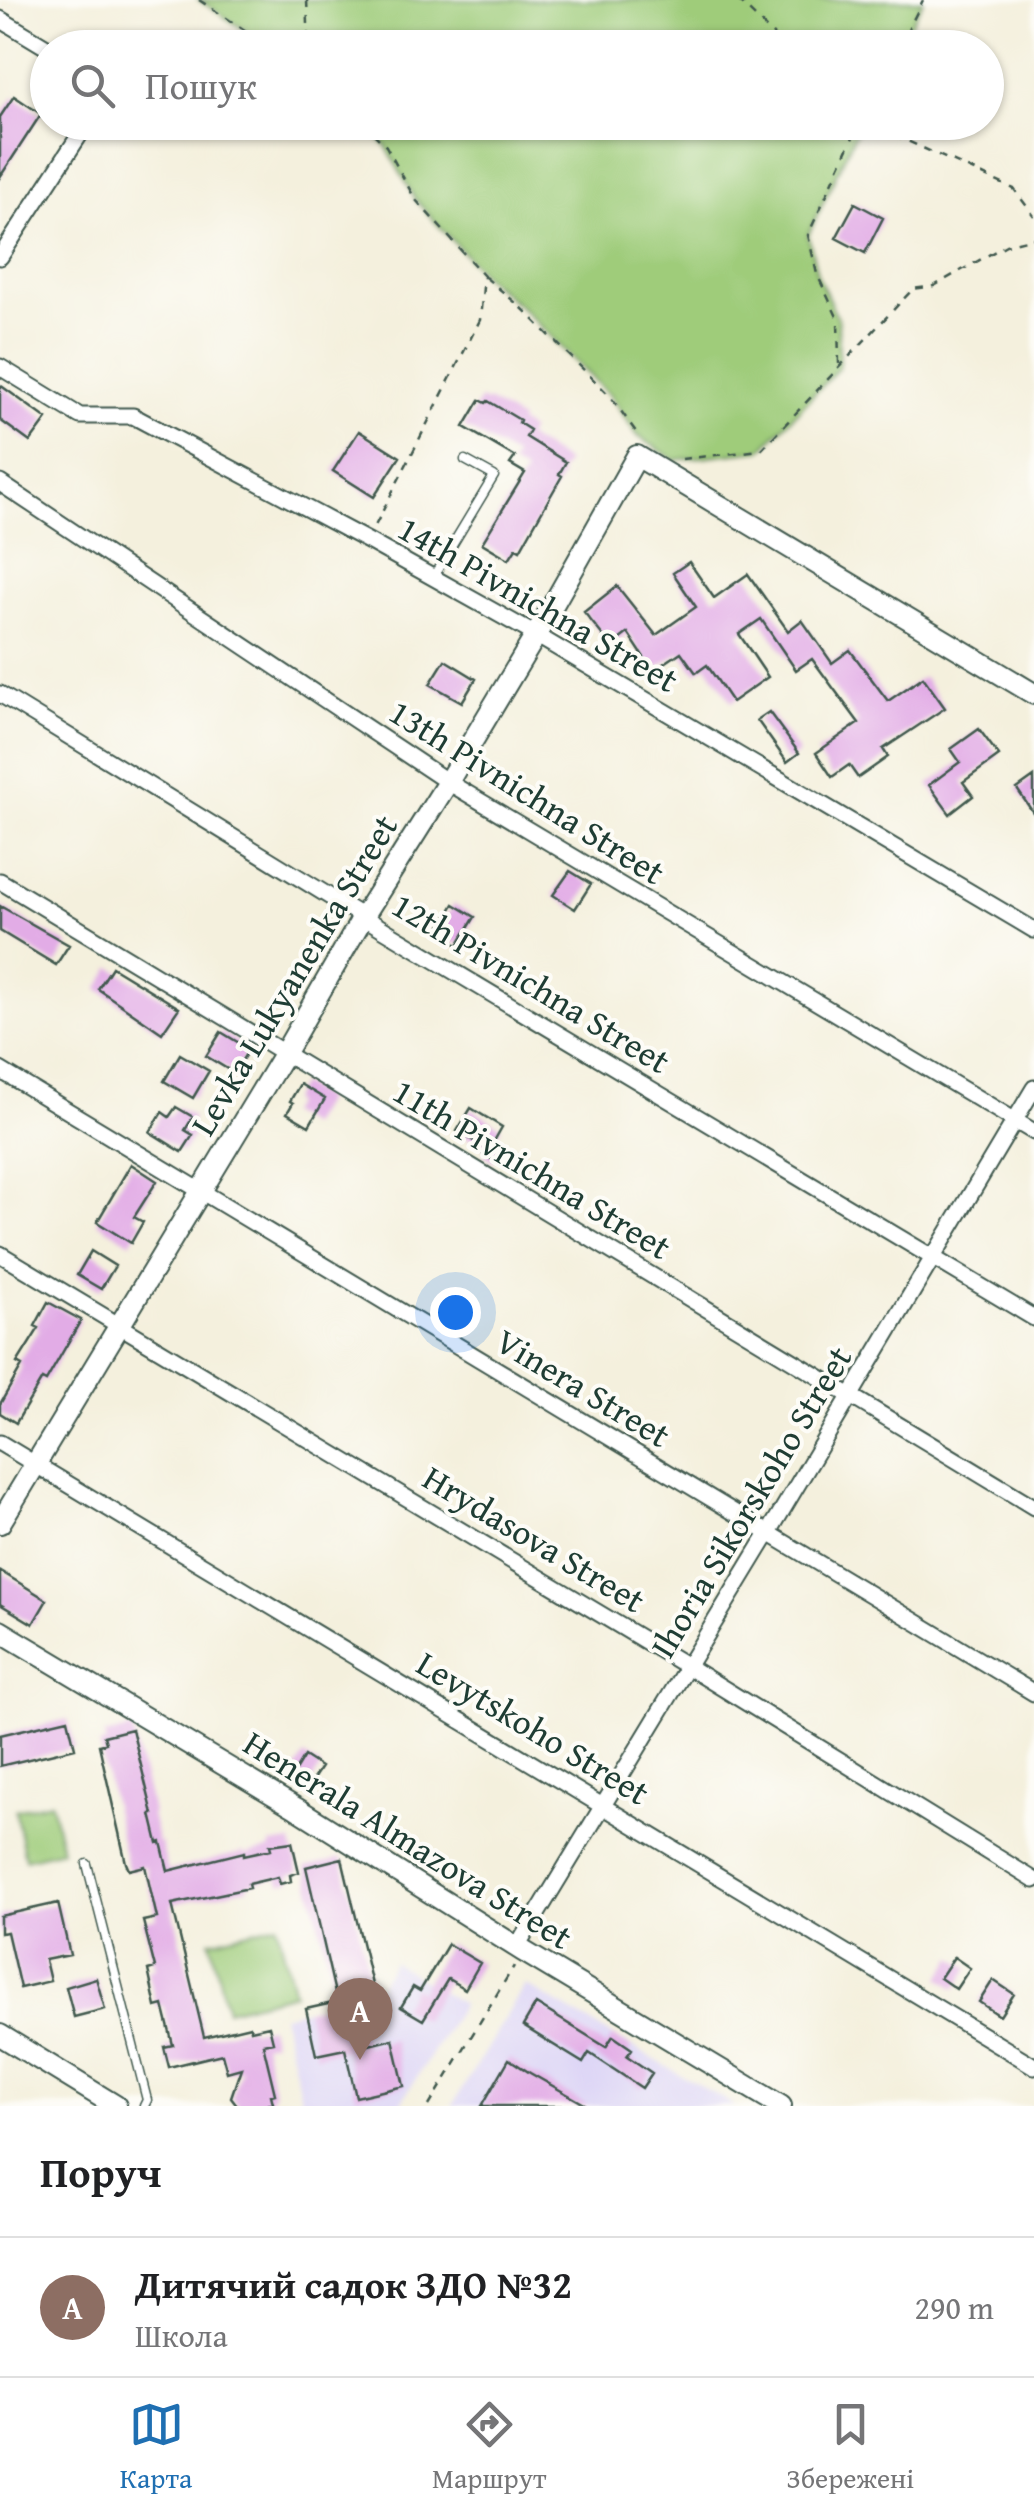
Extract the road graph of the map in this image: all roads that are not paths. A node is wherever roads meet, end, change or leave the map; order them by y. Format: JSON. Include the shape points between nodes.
{"nodes":[{"id":1,"x":0,"y":19,"type":"edge"},
{"id":2,"x":30,"y":37,"type":"edge"},
{"id":3,"x":76,"y":140,"type":"edge"},
{"id":4,"x":0,"y":257,"type":"edge"},
{"id":5,"x":0,"y":366,"type":"edge"},
{"id":6,"x":465,"y":460,"type":"dead end"},
{"id":7,"x":0,"y":484,"type":"edge"},
{"id":8,"x":432,"y":578,"type":"junction"},
{"id":9,"x":536,"y":635,"type":"junction"},
{"id":10,"x":0,"y":694,"type":"edge"},
{"id":11,"x":1034,"y":694,"type":"edge"},
{"id":12,"x":448,"y":782,"type":"junction"},
{"id":13,"x":0,"y":880,"type":"edge"},
{"id":14,"x":363,"y":917,"type":"junction"},
{"id":15,"x":1034,"y":930,"type":"edge"},
{"id":16,"x":284,"y":1054,"type":"junction"},
{"id":17,"x":0,"y":1070,"type":"edge"},
{"id":18,"x":1034,"y":1088,"type":"edge"},
{"id":19,"x":1016,"y":1121,"type":"junction"},
{"id":20,"x":1034,"y":1132,"type":"edge"},
{"id":21,"x":202,"y":1192,"type":"junction"},
{"id":22,"x":0,"y":1254,"type":"edge"},
{"id":23,"x":932,"y":1257,"type":"junction"},
{"id":24,"x":1034,"y":1318,"type":"edge"},
{"id":25,"x":120,"y":1327,"type":"junction"},
{"id":26,"x":850,"y":1397,"type":"junction"},
{"id":27,"x":0,"y":1443,"type":"edge"},
{"id":28,"x":35,"y":1465,"type":"junction"},
{"id":29,"x":1034,"y":1507,"type":"edge"},
{"id":30,"x":0,"y":1523,"type":"edge"},
{"id":31,"x":768,"y":1534,"type":"junction"},
{"id":32,"x":0,"y":1630,"type":"edge"},
{"id":33,"x":688,"y":1666,"type":"junction"},
{"id":34,"x":1034,"y":1693,"type":"edge"},
{"id":35,"x":602,"y":1805,"type":"junction"},
{"id":36,"x":87,"y":1864,"type":"dead end"},
{"id":37,"x":1034,"y":1880,"type":"edge"},
{"id":38,"x":520,"y":1949,"type":"junction"},
{"id":39,"x":0,"y":2036,"type":"edge"},
{"id":40,"x":1034,"y":2066,"type":"edge"},
{"id":41,"x":116,"y":2106,"type":"edge"},
{"id":42,"x":144,"y":2106,"type":"edge"},
{"id":43,"x":781,"y":2106,"type":"edge"}],
"edges":[{"from":1,"to":2,"type":"street"},
{"from":3,"to":4,"type":"street"},
{"from":5,"to":8,"type":"street","name":"14th Pivnichna Street","via":[[80,416],[133,416]]},
{"from":6,"to":8,"type":"lane","via":[[494,476]]},
{"from":7,"to":12,"type":"street","name":"13th Pivnichna Street"},
{"from":8,"to":9,"type":"street","name":"14th Pivnichna Street"},
{"from":9,"to":11,"type":"street","name":"Levka Lukyanenka Street","via":[[641,450]]},
{"from":9,"to":12,"type":"street","name":"Levka Lukyanenka Street"},
{"from":9,"to":15,"type":"street","name":"14th Pivnichna Street"},
{"from":10,"to":14,"type":"street","name":"12th Pivnichna Street"},
{"from":12,"to":14,"type":"street","name":"Levka Lukyanenka Street"},
{"from":12,"to":19,"type":"street","name":"13th Pivnichna Street"},
{"from":13,"to":16,"type":"street","name":"11th Pivnichna Street"},
{"from":14,"to":16,"type":"street","name":"Levka Lukyanenka Street"},
{"from":14,"to":23,"type":"street","name":"12th Pivnichna Street"},
{"from":16,"to":21,"type":"street","name":"Levka Lukyanenka Street"},
{"from":16,"to":26,"type":"street","name":"11th Pivnichna Street"},
{"from":17,"to":21,"type":"street","name":"Vinera Street"},
{"from":18,"to":19,"type":"street","name":"Ihoria Sikorskoho Street"},
{"from":19,"to":20,"type":"street","name":"13th Pivnichna Street"},
{"from":19,"to":23,"type":"street","name":"Ihoria Sikorskoho Street"},
{"from":21,"to":25,"type":"street","name":"Levka Lukyanenka Street"},
{"from":21,"to":31,"type":"street","name":"Vinera Street"},
{"from":22,"to":25,"type":"street","name":"Hrydasova Street"},
{"from":23,"to":24,"type":"street","name":"12th Pivnichna Street"},
{"from":23,"to":26,"type":"street","name":"Ihoria Sikorskoho Street"},
{"from":25,"to":28,"type":"street","name":"Levka Lukyanenka Street"},
{"from":25,"to":33,"type":"street","name":"Hrydasova Street"},
{"from":26,"to":29,"type":"street","name":"11th Pivnichna Street"},
{"from":26,"to":31,"type":"street","name":"Ihoria Sikorskoho Street"},
{"from":27,"to":28,"type":"street","name":"Levytskoho Street"},
{"from":28,"to":30,"type":"street","name":"Levka Lukyanenka Street"},
{"from":28,"to":35,"type":"street","name":"Levytskoho Street"},
{"from":31,"to":33,"type":"street","name":"Ihoria Sikorskoho Street"},
{"from":31,"to":34,"type":"street","name":"Vinera Street"},
{"from":32,"to":38,"type":"street","name":"Henerala Almazova Street"},
{"from":33,"to":35,"type":"street","name":"Ihoria Sikorskoho Street"},
{"from":33,"to":37,"type":"street","name":"Hrydasova Street"},
{"from":35,"to":38,"type":"street","name":"Ihoria Sikorskoho Street"},
{"from":35,"to":40,"type":"street","name":"Levytskoho Street"},
{"from":36,"to":42,"type":"lane"},
{"from":38,"to":43,"type":"street","name":"Henerala Almazova Street"},
{"from":39,"to":41,"type":"street"}]}
